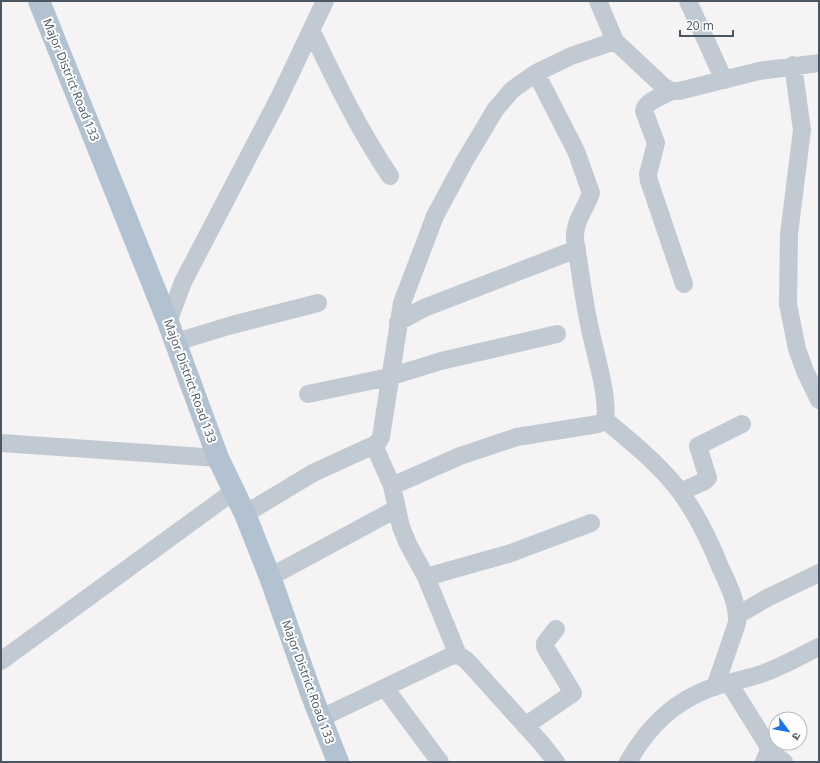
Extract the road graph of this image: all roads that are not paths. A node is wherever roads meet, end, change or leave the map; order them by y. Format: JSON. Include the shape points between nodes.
{"nodes":[{"id":1,"x":39,"y":1,"type":"edge"},
{"id":2,"x":325,"y":1,"type":"edge"},
{"id":3,"x":598,"y":1,"type":"edge"},
{"id":4,"x":688,"y":1,"type":"edge"},
{"id":5,"x":311,"y":30,"type":"junction"},
{"id":6,"x":615,"y":41,"type":"junction"},
{"id":7,"x":819,"y":63,"type":"edge"},
{"id":8,"x":793,"y":65,"type":"junction"},
{"id":9,"x":536,"y":73,"type":"junction"},
{"id":10,"x":724,"y":80,"type":"junction"},
{"id":11,"x":672,"y":91,"type":"junction"},
{"id":12,"x":390,"y":176,"type":"dead end"},
{"id":13,"x":576,"y":249,"type":"junction"},
{"id":14,"x":684,"y":284,"type":"dead end"},
{"id":15,"x":318,"y":303,"type":"dead end"},
{"id":16,"x":168,"y":322,"type":"junction"},
{"id":17,"x":398,"y":322,"type":"junction"},
{"id":18,"x":557,"y":334,"type":"dead end"},
{"id":19,"x":176,"y":342,"type":"junction"},
{"id":20,"x":389,"y":377,"type":"junction"},
{"id":21,"x":818,"y":393,"type":"edge"},
{"id":22,"x":308,"y":394,"type":"dead end"},
{"id":23,"x":605,"y":420,"type":"junction"},
{"id":24,"x":742,"y":424,"type":"dead end"},
{"id":25,"x":1,"y":444,"type":"edge"},
{"id":26,"x":374,"y":445,"type":"junction"},
{"id":27,"x":218,"y":458,"type":"junction"},
{"id":28,"x":392,"y":486,"type":"junction"},
{"id":29,"x":234,"y":491,"type":"junction"},
{"id":30,"x":680,"y":492,"type":"junction"},
{"id":31,"x":396,"y":509,"type":"junction"},
{"id":32,"x":245,"y":514,"type":"junction"},
{"id":33,"x":591,"y":523,"type":"dead end"},
{"id":34,"x":819,"y":573,"type":"edge"},
{"id":35,"x":270,"y":577,"type":"junction"},
{"id":36,"x":426,"y":577,"type":"junction"},
{"id":37,"x":738,"y":615,"type":"junction"},
{"id":38,"x":556,"y":629,"type":"dead end"},
{"id":39,"x":819,"y":647,"type":"edge"},
{"id":40,"x":458,"y":655,"type":"junction"},
{"id":41,"x":1,"y":661,"type":"edge"},
{"id":42,"x":722,"y":685,"type":"junction"},
{"id":43,"x":385,"y":688,"type":"junction"},
{"id":44,"x":321,"y":718,"type":"junction"},
{"id":45,"x":525,"y":726,"type":"junction"},
{"id":46,"x":766,"y":756,"type":"edge"},
{"id":47,"x":338,"y":762,"type":"edge"},
{"id":48,"x":440,"y":762,"type":"edge"},
{"id":49,"x":556,"y":762,"type":"edge"},
{"id":50,"x":628,"y":762,"type":"edge"},
{"id":51,"x":784,"y":762,"type":"edge"}],
"edges":[{"from":1,"to":16,"type":"main road","name":"Major District Road 133"},
{"from":2,"to":5,"type":"street"},
{"from":3,"to":6,"type":"street"},
{"from":4,"to":10,"type":"street"},
{"from":5,"to":12,"type":"street","via":[[352,113]]},
{"from":5,"to":16,"type":"street","via":[[279,98],[184,282]]},
{"from":6,"to":9,"type":"street","via":[[571,56]]},
{"from":6,"to":11,"type":"street","via":[[664,87]]},
{"from":7,"to":8,"type":"street"},
{"from":8,"to":10,"type":"street"},
{"from":8,"to":21,"type":"street","via":[[802,130],[789,234],[788,304],[797,349],[805,371]]},
{"from":9,"to":13,"type":"street","via":[[576,151],[591,193],[574,230]]},
{"from":9,"to":17,"type":"street","via":[[512,90],[495,110],[464,162],[435,216],[402,303]]},
{"from":10,"to":11,"type":"street"},
{"from":11,"to":14,"type":"street","via":[[648,104],[644,111],[656,143],[648,177]]},
{"from":13,"to":17,"type":"street","via":[[424,308]]},
{"from":13,"to":23,"type":"street","via":[[602,386]]},
{"from":15,"to":19,"type":"street"},
{"from":16,"to":19,"type":"main road","name":"Major District Road 133"},
{"from":17,"to":20,"type":"street"},
{"from":18,"to":20,"type":"street","via":[[441,361]]},
{"from":19,"to":27,"type":"main road","name":"Major District Road 133"},
{"from":20,"to":22,"type":"street"},
{"from":20,"to":26,"type":"street","via":[[381,437]]},
{"from":23,"to":28,"type":"street","via":[[598,424],[517,437],[460,456]]},
{"from":23,"to":30,"type":"street","via":[[657,465]]},
{"from":24,"to":30,"type":"street","via":[[698,446],[708,478]]},
{"from":25,"to":27,"type":"street"},
{"from":26,"to":28,"type":"street"},
{"from":26,"to":32,"type":"street","via":[[313,473]]},
{"from":27,"to":29,"type":"main road","name":"Major District Road 133"},
{"from":28,"to":31,"type":"street"},
{"from":29,"to":32,"type":"main road","name":"Major District Road 133"},
{"from":29,"to":41,"type":"street"},
{"from":30,"to":37,"type":"street","via":[[695,514],[714,552]]},
{"from":31,"to":35,"type":"street"},
{"from":31,"to":36,"type":"street","via":[[408,544]]},
{"from":32,"to":35,"type":"main road","name":"Major District Road 133"},
{"from":33,"to":36,"type":"street","via":[[508,554]]},
{"from":34,"to":37,"type":"street"},
{"from":35,"to":44,"type":"main road","name":"Major District Road 133"},
{"from":36,"to":40,"type":"street"},
{"from":37,"to":42,"type":"street"},
{"from":38,"to":45,"type":"street","via":[[545,643],[545,647],[573,693]]},
{"from":39,"to":42,"type":"street","via":[[762,674]]},
{"from":40,"to":43,"type":"street"},
{"from":40,"to":45,"type":"street","via":[[464,658]]},
{"from":42,"to":46,"type":"street","via":[[764,738]]},
{"from":42,"to":50,"type":"street","via":[[680,702],[659,718]]},
{"from":43,"to":44,"type":"street"},
{"from":43,"to":48,"type":"street"},
{"from":44,"to":47,"type":"main road","name":"Major District Road 133"},
{"from":45,"to":49,"type":"street"},
{"from":46,"to":51,"type":"street"}]}
